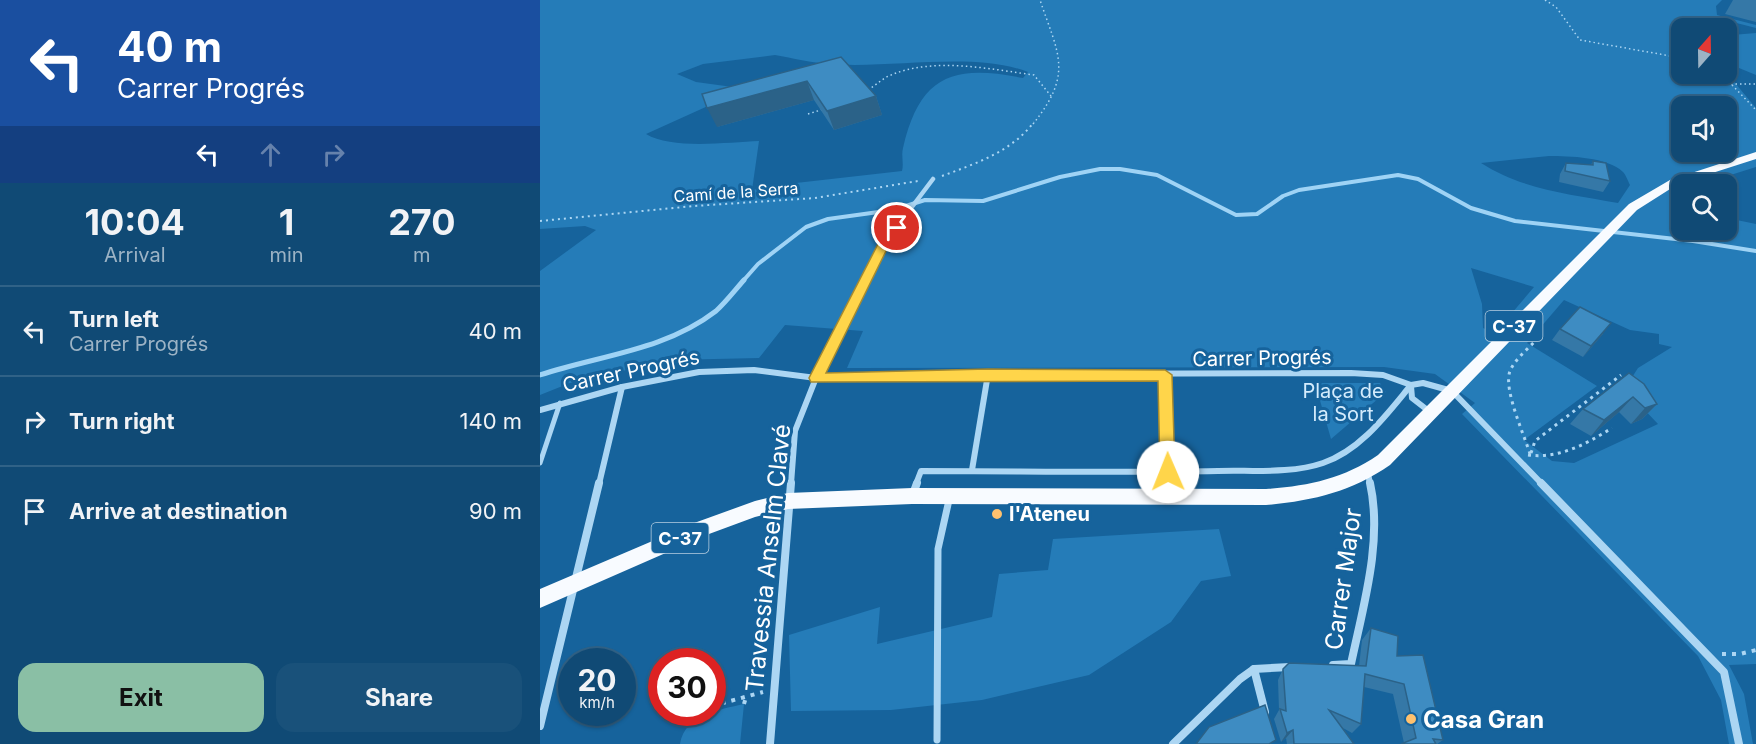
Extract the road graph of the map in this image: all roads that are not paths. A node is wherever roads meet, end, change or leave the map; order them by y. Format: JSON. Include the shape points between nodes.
{"nodes":[{"id":1,"x":1756,"y":155,"type":"edge"},
{"id":2,"x":933,"y":179,"type":"road end"},
{"id":3,"x":988,"y":374,"type":"junction"},
{"id":4,"x":1165,"y":375,"type":"junction"},
{"id":5,"x":816,"y":378,"type":"junction"},
{"id":6,"x":1411,"y":385,"type":"junction"},
{"id":7,"x":622,"y":387,"type":"junction"},
{"id":8,"x":1452,"y":391,"type":"junction"},
{"id":9,"x":560,"y":403,"type":"junction"},
{"id":10,"x":540,"y":410,"type":"edge"},
{"id":11,"x":1431,"y":413,"type":"junction"},
{"id":12,"x":540,"y":462,"type":"edge"},
{"id":13,"x":972,"y":470,"type":"junction"},
{"id":14,"x":1168,"y":472,"type":"junction"},
{"id":15,"x":1368,"y":473,"type":"junction"},
{"id":16,"x":912,"y":496,"type":"junction"},
{"id":17,"x":950,"y":497,"type":"junction"},
{"id":18,"x":788,"y":501,"type":"junction"},
{"id":19,"x":575,"y":584,"type":"junction"},
{"id":20,"x":540,"y":599,"type":"edge"},
{"id":21,"x":1319,"y":666,"type":"edge"},
{"id":22,"x":1297,"y":667,"type":"edge"},
{"id":23,"x":1254,"y":669,"type":"junction"},
{"id":24,"x":1268,"y":722,"type":"edge"},
{"id":25,"x":540,"y":726,"type":"edge"},
{"id":26,"x":937,"y":740,"type":"dead end"},
{"id":27,"x":770,"y":744,"type":"edge"},
{"id":28,"x":1173,"y":744,"type":"edge"},
{"id":29,"x":1739,"y":744,"type":"edge"}],
"edges":[{"from":1,"to":8,"type":"main road","number":"C-37","via":[[1674,182],[1633,207]]},
{"from":2,"to":5,"type":"street","name":"Travessia Anselm Clavé","via":[[884,244]]},
{"from":3,"to":4,"type":"street","name":"Carrer Progrés"},
{"from":3,"to":5,"type":"street","name":"Carrer Progrés"},
{"from":3,"to":13,"type":"street"},
{"from":4,"to":6,"type":"street","name":"Carrer Progrés","via":[[1383,375]]},
{"from":4,"to":14,"type":"street"},
{"from":5,"to":7,"type":"street","name":"Carrer Progrés","via":[[754,370],[699,372]]},
{"from":5,"to":18,"type":"street","name":"Travessia Anselm Clavé","via":[[795,431]]},
{"from":6,"to":8,"type":"street","name":"Carrer Progrés","via":[[1423,383]]},
{"from":6,"to":11,"type":"street","via":[[1412,398]]},
{"from":6,"to":14,"type":"street","via":[[1378,424],[1350,448],[1325,462],[1303,468]]},
{"from":7,"to":9,"type":"street","name":"Carrer Progrés"},
{"from":7,"to":19,"type":"street"},
{"from":8,"to":11,"type":"main road","number":"C-37"},
{"from":8,"to":29,"type":"street","via":[[1724,672]]},
{"from":9,"to":10,"type":"street","name":"Carrer Progrés"},
{"from":9,"to":12,"type":"street"},
{"from":11,"to":15,"type":"main road","number":"C-37"},
{"from":13,"to":14,"type":"street"},
{"from":13,"to":16,"type":"street","via":[[921,471]]},
{"from":15,"to":17,"type":"main road","number":"C-37","via":[[1310,494]]},
{"from":15,"to":21,"type":"street","name":"Carrer Major","via":[[1374,507],[1367,581],[1351,664]]},
{"from":16,"to":17,"type":"main road","number":"C-37"},
{"from":16,"to":18,"type":"main road","number":"C-37"},
{"from":17,"to":26,"type":"street","via":[[938,549]]},
{"from":18,"to":19,"type":"main road","number":"C-37","via":[[703,528]]},
{"from":18,"to":27,"type":"street","name":"Travessia Anselm Clavé"},
{"from":19,"to":20,"type":"main road","number":"C-37"},
{"from":19,"to":25,"type":"street"},
{"from":22,"to":23,"type":"street","name":"Carrer Major"},
{"from":23,"to":24,"type":"street"},
{"from":23,"to":28,"type":"street"}]}
